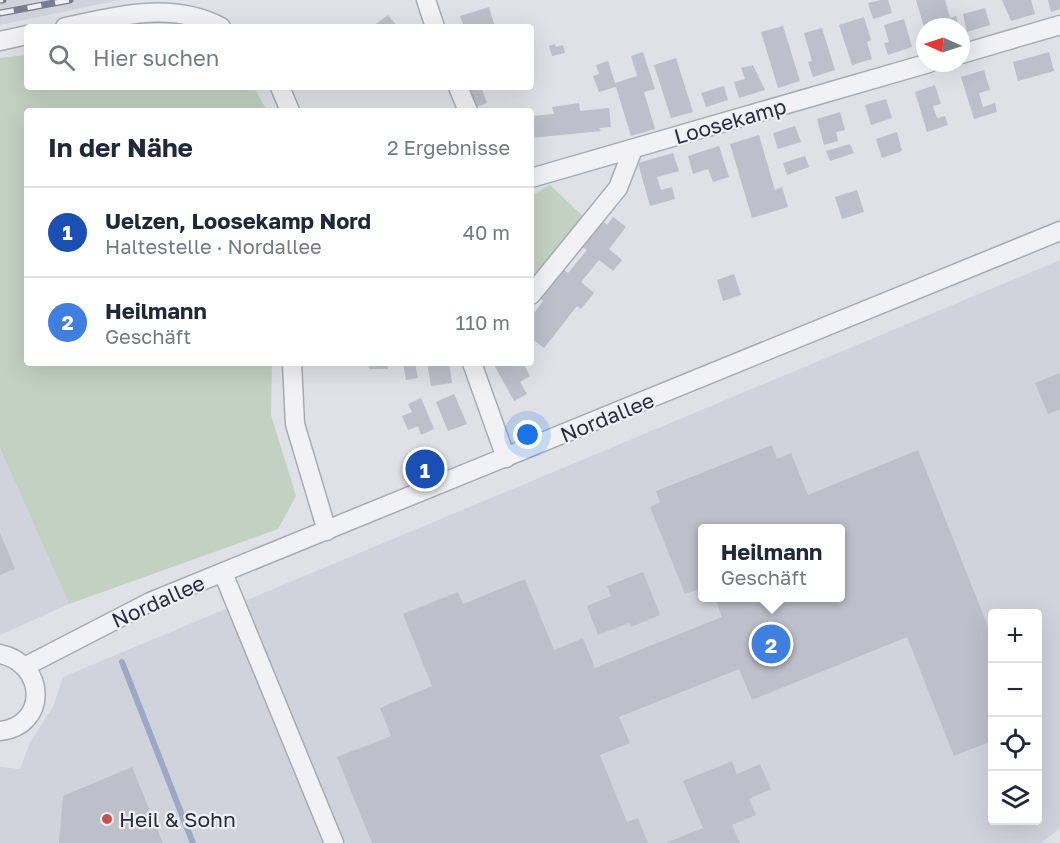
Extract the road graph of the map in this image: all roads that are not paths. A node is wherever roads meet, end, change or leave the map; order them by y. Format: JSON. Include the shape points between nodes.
{"nodes":[{"id":1,"x":426,"y":0,"type":"edge"},
{"id":2,"x":79,"y":24,"type":"edge"},
{"id":3,"x":215,"y":24,"type":"edge"},
{"id":4,"x":434,"y":24,"type":"edge"},
{"id":5,"x":1060,"y":25,"type":"edge"},
{"id":6,"x":24,"y":36,"type":"edge"},
{"id":7,"x":0,"y":41,"type":"edge"},
{"id":8,"x":970,"y":51,"type":"edge"},
{"id":9,"x":916,"y":67,"type":"edge"},
{"id":10,"x":281,"y":90,"type":"edge"},
{"id":11,"x":459,"y":90,"type":"edge"},
{"id":12,"x":289,"y":108,"type":"edge"},
{"id":13,"x":467,"y":108,"type":"edge"},
{"id":14,"x":633,"y":149,"type":"junction"},
{"id":15,"x":534,"y":177,"type":"edge"},
{"id":16,"x":1060,"y":231,"type":"edge"},
{"id":17,"x":534,"y":291,"type":"edge"},
{"id":18,"x":292,"y":366,"type":"edge"},
{"id":19,"x":473,"y":366,"type":"edge"},
{"id":20,"x":506,"y":458,"type":"junction"},
{"id":21,"x":327,"y":531,"type":"junction"},
{"id":22,"x":223,"y":573,"type":"junction"},
{"id":23,"x":0,"y":654,"type":"edge"},
{"id":24,"x":26,"y":666,"type":"junction"},
{"id":25,"x":0,"y":731,"type":"edge"},
{"id":26,"x":334,"y":843,"type":"edge"}],
"edges":[{"from":1,"to":4,"type":"street"},
{"from":2,"to":3,"type":"street","via":[[127,14],[165,12]]},
{"from":5,"to":8,"type":"street"},
{"from":6,"to":7,"type":"street"},
{"from":9,"to":14,"type":"street","name":"Loosekamp"},
{"from":10,"to":12,"type":"street"},
{"from":11,"to":13,"type":"street"},
{"from":14,"to":15,"type":"street","name":"Loosekamp"},
{"from":14,"to":17,"type":"street","via":[[618,188]]},
{"from":16,"to":20,"type":"street","name":"Nordallee"},
{"from":18,"to":21,"type":"street","via":[[295,424]]},
{"from":19,"to":20,"type":"street"},
{"from":20,"to":21,"type":"street","name":"Nordallee"},
{"from":21,"to":22,"type":"street","name":"Nordallee"},
{"from":22,"to":24,"type":"street","name":"Nordallee","via":[[150,602]]},
{"from":22,"to":26,"type":"street"},
{"from":23,"to":24,"type":"street"},
{"from":24,"to":25,"type":"street","via":[[35,685],[34,706],[21,723]]}]}
